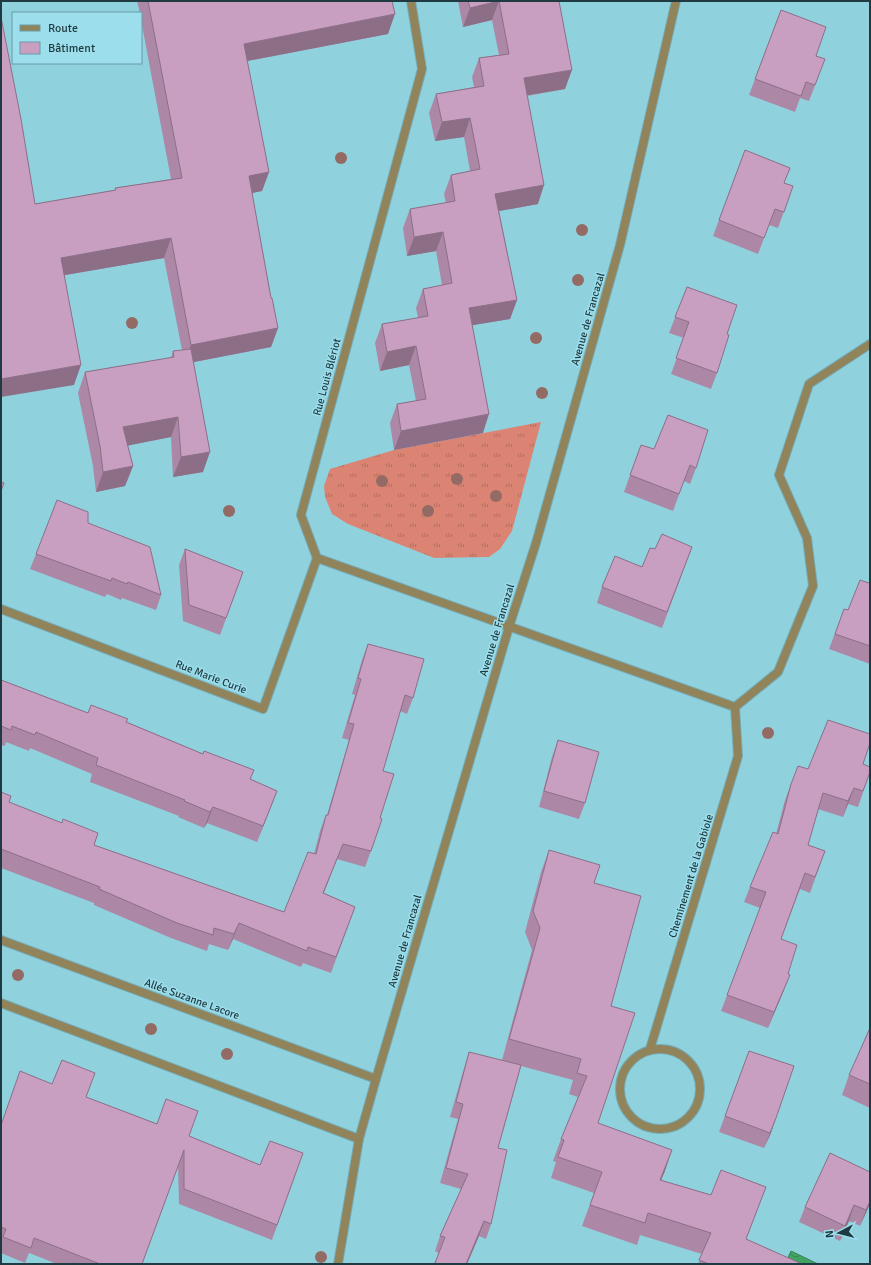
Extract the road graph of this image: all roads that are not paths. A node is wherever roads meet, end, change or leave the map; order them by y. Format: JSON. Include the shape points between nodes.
{"nodes":[{"id":1,"x":411,"y":1,"type":"edge"},
{"id":2,"x":676,"y":1,"type":"edge"},
{"id":3,"x":870,"y":344,"type":"edge"},
{"id":4,"x":317,"y":558,"type":"junction"},
{"id":5,"x":1,"y":609,"type":"edge"},
{"id":6,"x":509,"y":627,"type":"junction"},
{"id":7,"x":735,"y":707,"type":"junction"},
{"id":8,"x":1,"y":940,"type":"edge"},
{"id":9,"x":1,"y":1003,"type":"edge"},
{"id":10,"x":650,"y":1049,"type":"junction"},
{"id":11,"x":376,"y":1079,"type":"junction"},
{"id":12,"x":359,"y":1140,"type":"junction"},
{"id":13,"x":338,"y":1264,"type":"edge"}],
"edges":[{"from":1,"to":4,"type":"street","name":"Rue Louis Blériot","via":[[422,69],[301,515]]},
{"from":2,"to":6,"type":"street","name":"Avenue de Francazal","via":[[620,245],[536,543]]},
{"from":3,"to":7,"type":"street","via":[[809,384],[779,474],[807,538],[813,586],[778,672]]},
{"from":4,"to":5,"type":"street","name":"Rue Marie Curie","via":[[263,709]]},
{"from":4,"to":6,"type":"street"},
{"from":6,"to":7,"type":"street"},
{"from":6,"to":11,"type":"street","name":"Avenue de Francazal"},
{"from":7,"to":10,"type":"street","name":"Cheminement de la Gabiole","via":[[738,756]]},
{"from":8,"to":11,"type":"street","name":"Allée Suzanne Lacore"},
{"from":9,"to":12,"type":"street"},
{"from":10,"to":10,"type":"street","via":[[639,1054],[622,1074],[621,1100],[627,1111],[641,1124],[660,1129],[673,1127],[685,1120],[694,1110],[699,1098],[700,1084],[696,1071],[688,1060],[677,1052],[664,1048]]},
{"from":11,"to":12,"type":"street","name":"Avenue de Francazal"},
{"from":12,"to":13,"type":"street","name":"Avenue de Francazal"}]}
